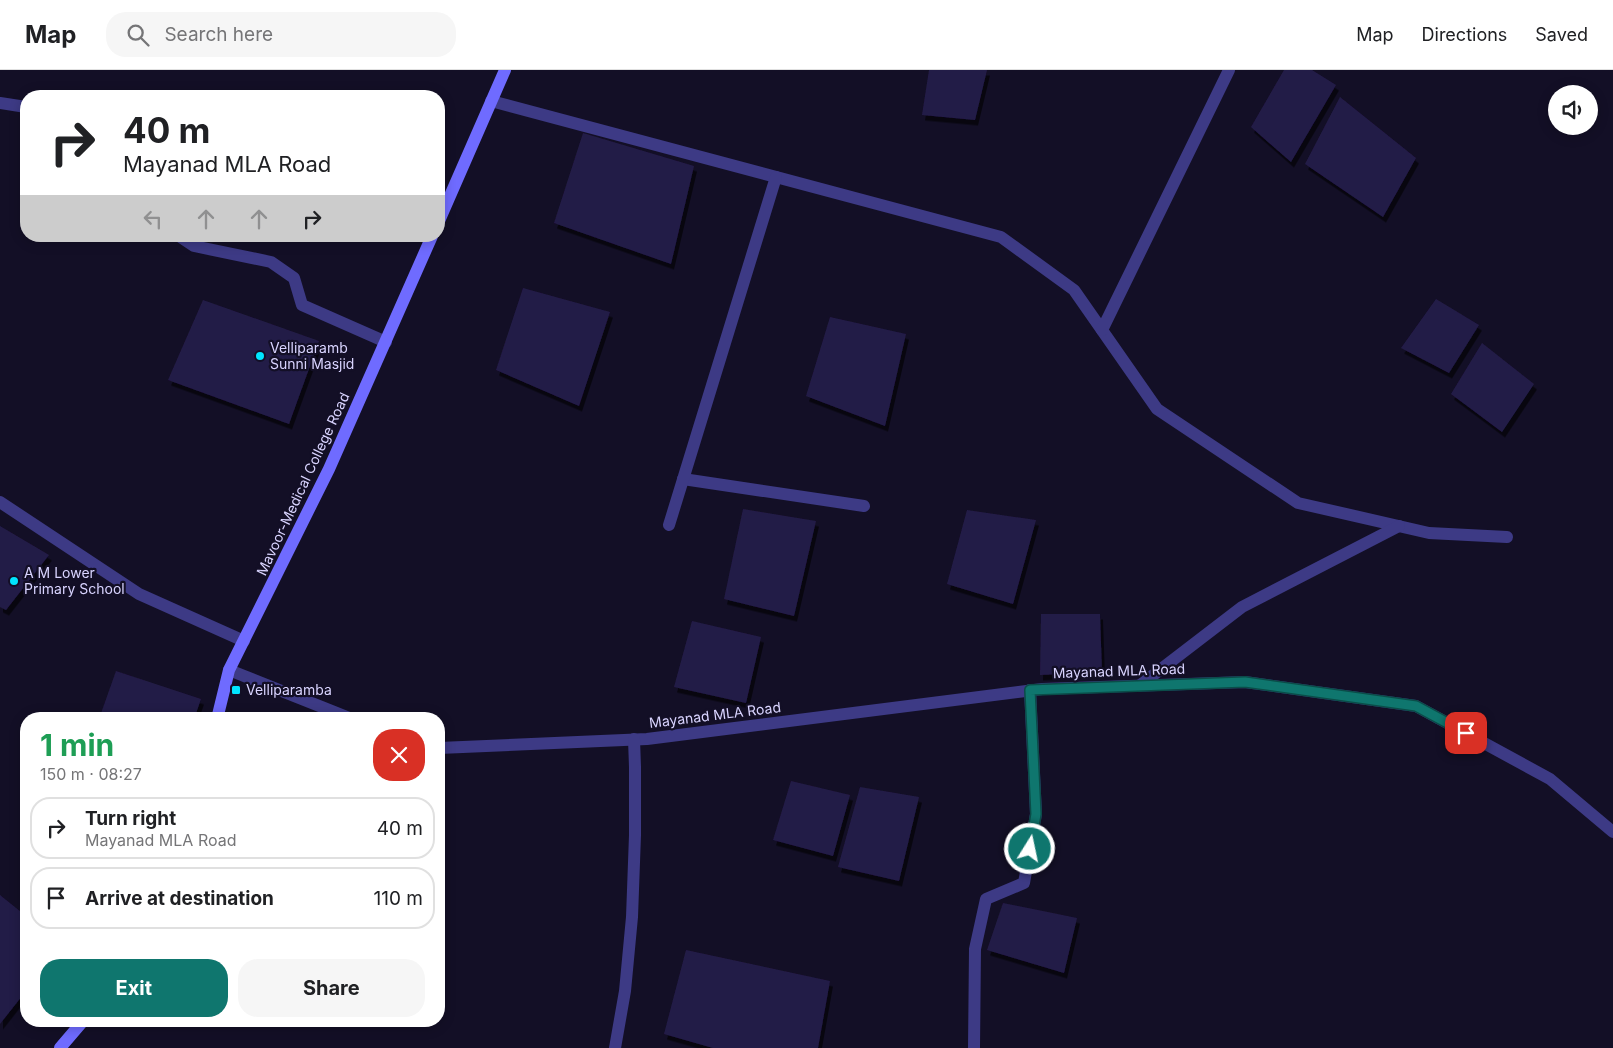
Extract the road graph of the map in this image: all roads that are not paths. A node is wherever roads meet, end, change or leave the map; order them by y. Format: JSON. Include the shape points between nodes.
{"nodes":[{"id":1,"x":505,"y":70,"type":"edge"},
{"id":2,"x":1229,"y":70,"type":"edge"},
{"id":3,"x":491,"y":101,"type":"junction"},
{"id":4,"x":0,"y":103,"type":"edge"},
{"id":5,"x":20,"y":106,"type":"edge"},
{"id":6,"x":776,"y":177,"type":"junction"},
{"id":7,"x":445,"y":207,"type":"edge"},
{"id":8,"x":188,"y":242,"type":"edge"},
{"id":9,"x":429,"y":242,"type":"edge"},
{"id":10,"x":1102,"y":330,"type":"junction"},
{"id":11,"x":386,"y":342,"type":"junction"},
{"id":12,"x":683,"y":479,"type":"junction"},
{"id":13,"x":0,"y":502,"type":"edge"},
{"id":14,"x":864,"y":506,"type":"dead end"},
{"id":15,"x":669,"y":525,"type":"dead end"},
{"id":16,"x":1399,"y":526,"type":"junction"},
{"id":17,"x":1507,"y":537,"type":"dead end"},
{"id":18,"x":244,"y":641,"type":"junction"},
{"id":19,"x":229,"y":670,"type":"junction"},
{"id":20,"x":1139,"y":686,"type":"junction"},
{"id":21,"x":1030,"y":690,"type":"junction"},
{"id":22,"x":220,"y":712,"type":"edge"},
{"id":23,"x":334,"y":712,"type":"edge"},
{"id":24,"x":634,"y":739,"type":"junction"},
{"id":25,"x":445,"y":748,"type":"edge"},
{"id":26,"x":1613,"y":832,"type":"edge"},
{"id":27,"x":78,"y":1027,"type":"edge"},
{"id":28,"x":60,"y":1048,"type":"edge"},
{"id":29,"x":615,"y":1048,"type":"edge"},
{"id":30,"x":974,"y":1048,"type":"edge"}],
"edges":[{"from":1,"to":3,"type":"main road"},
{"from":2,"to":10,"type":"street"},
{"from":3,"to":6,"type":"street"},
{"from":3,"to":7,"type":"main road"},
{"from":4,"to":5,"type":"street"},
{"from":6,"to":10,"type":"street","via":[[1001,237],[1074,290]]},
{"from":6,"to":12,"type":"street"},
{"from":8,"to":11,"type":"street","via":[[271,262],[294,278],[302,305]]},
{"from":9,"to":11,"type":"main road","name":"Mavoor-Medical College Road"},
{"from":10,"to":16,"type":"street","via":[[1157,410],[1298,503]]},
{"from":11,"to":18,"type":"main road","name":"Mavoor-Medical College Road","via":[[329,469]]},
{"from":12,"to":14,"type":"street"},
{"from":12,"to":15,"type":"street"},
{"from":13,"to":18,"type":"street","via":[[139,594]]},
{"from":16,"to":17,"type":"street","via":[[1429,533]]},
{"from":16,"to":20,"type":"street","via":[[1242,607]]},
{"from":18,"to":19,"type":"main road","name":"Mavoor-Medical College Road"},
{"from":19,"to":22,"type":"main road","name":"Mavoor-Medical College Road"},
{"from":19,"to":23,"type":"street"},
{"from":20,"to":21,"type":"street","name":"Mayanad MLA Road"},
{"from":20,"to":26,"type":"street","name":"Mayanad MLA Road","via":[[1245,682],[1416,706],[1550,779]]},
{"from":21,"to":24,"type":"street","name":"Mayanad MLA Road"},
{"from":21,"to":30,"type":"street","via":[[1036,814],[1024,883],[986,899],[974,949]]},
{"from":24,"to":25,"type":"street","name":"Mayanad MLA Road"},
{"from":24,"to":29,"type":"street","via":[[632,917],[625,991]]},
{"from":27,"to":28,"type":"main road"}]}
